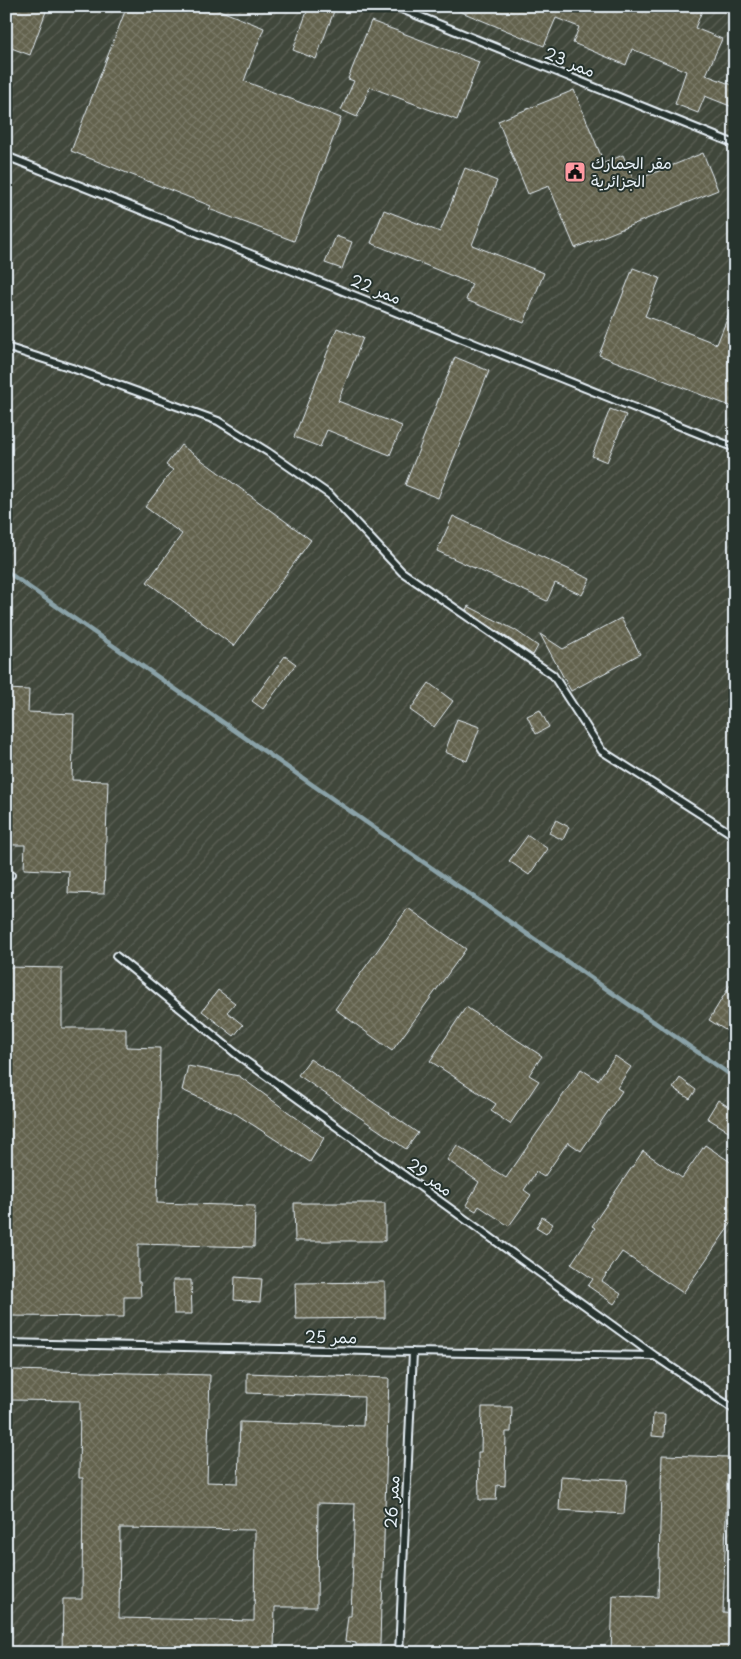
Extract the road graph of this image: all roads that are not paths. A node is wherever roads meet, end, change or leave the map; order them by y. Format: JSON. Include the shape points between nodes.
{"nodes":[{"id":1,"x":394,"y":6,"type":"edge"},
{"id":2,"x":735,"y":144,"type":"edge"},
{"id":3,"x":6,"y":156,"type":"edge"},
{"id":4,"x":6,"y":347,"type":"edge"},
{"id":5,"x":735,"y":448,"type":"edge"},
{"id":6,"x":735,"y":836,"type":"edge"},
{"id":7,"x":116,"y":956,"type":"dead end"},
{"id":8,"x":6,"y":1343,"type":"edge"},
{"id":9,"x":412,"y":1352,"type":"junction"},
{"id":10,"x":655,"y":1356,"type":"junction"},
{"id":11,"x":735,"y":1410,"type":"edge"},
{"id":12,"x":399,"y":1653,"type":"edge"}],
"edges":[{"from":1,"to":2,"type":"lane","name":"ممر 23"},
{"from":3,"to":5,"type":"lane","name":"ممر 22"},
{"from":4,"to":6,"type":"lane","via":[[218,420],[268,452],[330,495],[402,572],[553,675],[602,751]]},
{"from":7,"to":10,"type":"lane","name":"ممر 29","via":[[240,1057]]},
{"from":8,"to":9,"type":"lane","name":"ممر 25"},
{"from":9,"to":10,"type":"lane","name":"ممر 25"},
{"from":9,"to":12,"type":"lane","name":"ممر 26"},
{"from":10,"to":11,"type":"lane","name":"ممر 29"}]}
